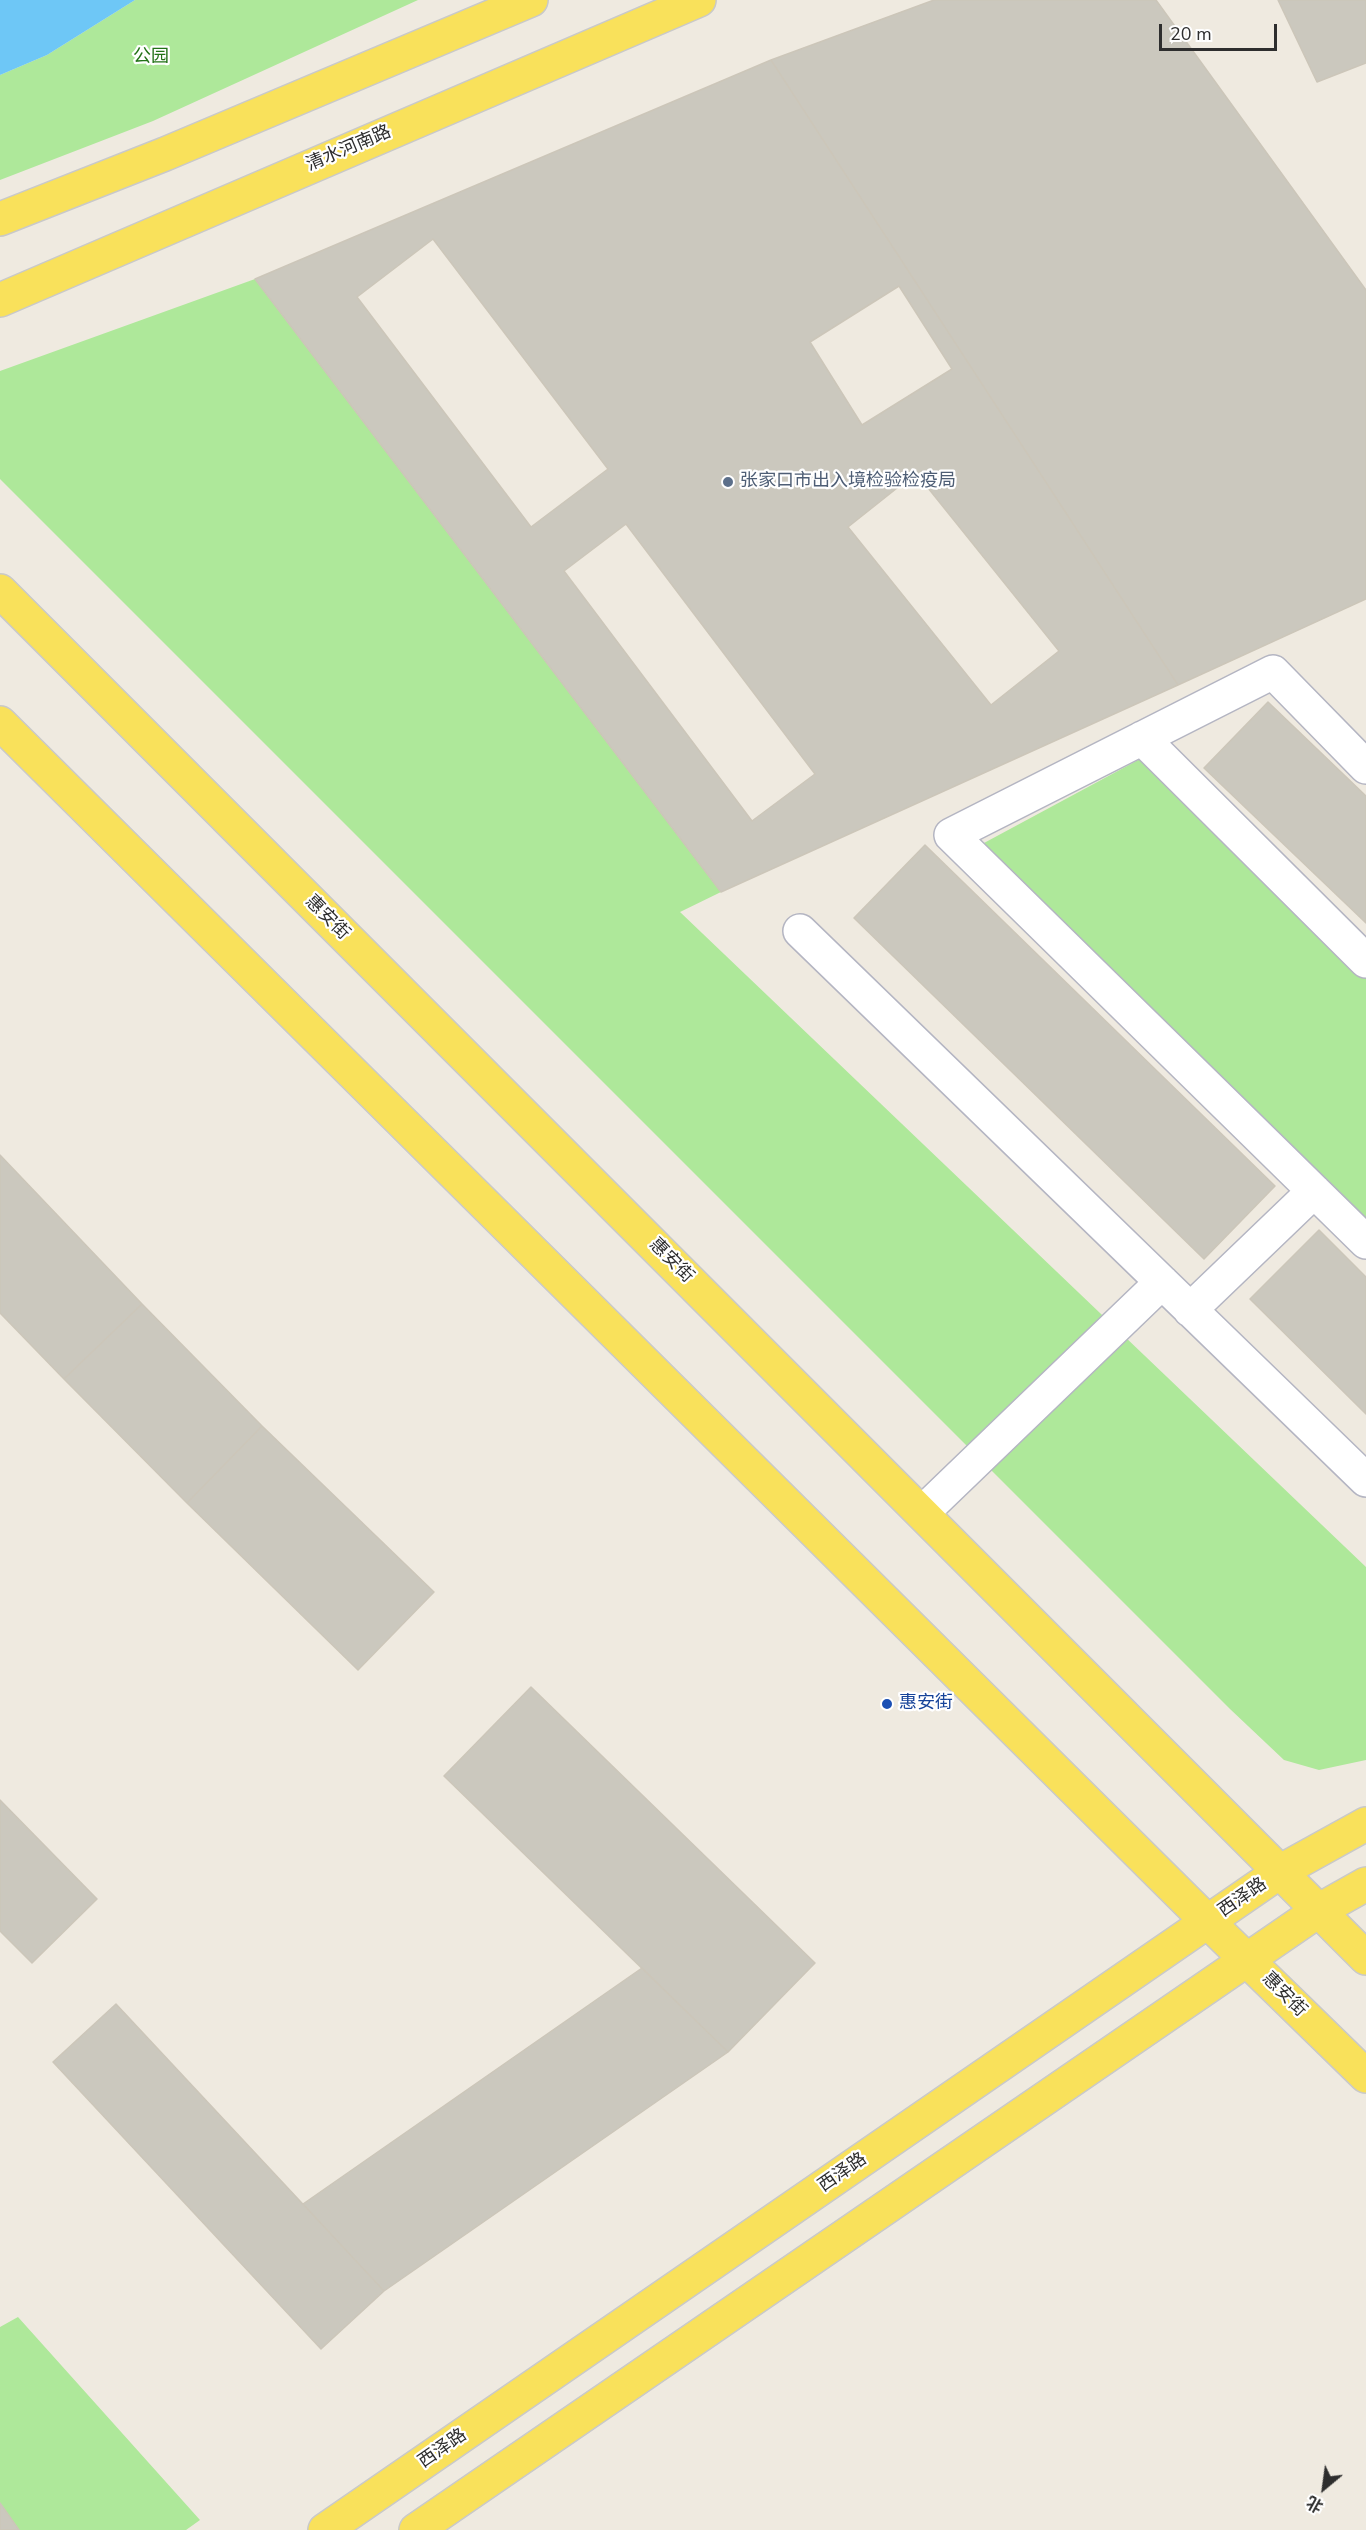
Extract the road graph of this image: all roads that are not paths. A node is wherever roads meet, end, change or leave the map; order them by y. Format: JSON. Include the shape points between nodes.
{"nodes":[{"id":1,"x":531,"y":0,"type":"edge"},
{"id":2,"x":699,"y":0,"type":"edge"},
{"id":3,"x":0,"y":219,"type":"edge"},
{"id":4,"x":0,"y":300,"type":"edge"},
{"id":5,"x":0,"y":591,"type":"edge"},
{"id":6,"x":0,"y":723,"type":"edge"},
{"id":7,"x":1142,"y":738,"type":"junction"},
{"id":8,"x":1366,"y":767,"type":"edge"},
{"id":9,"x":800,"y":931,"type":"dead end"},
{"id":10,"x":1366,"y":961,"type":"edge"},
{"id":11,"x":1314,"y":1191,"type":"junction"},
{"id":12,"x":1366,"y":1242,"type":"edge"},
{"id":13,"x":1162,"y":1282,"type":"junction"},
{"id":14,"x":1190,"y":1310,"type":"junction"},
{"id":15,"x":1366,"y":1480,"type":"edge"},
{"id":16,"x":922,"y":1513,"type":"junction"},
{"id":17,"x":1366,"y":1824,"type":"edge"},
{"id":18,"x":1281,"y":1871,"type":"junction"},
{"id":19,"x":1366,"y":1884,"type":"edge"},
{"id":20,"x":1318,"y":1911,"type":"junction"},
{"id":21,"x":1208,"y":1922,"type":"junction"},
{"id":22,"x":1366,"y":1958,"type":"edge"},
{"id":23,"x":1248,"y":1959,"type":"junction"},
{"id":24,"x":1366,"y":2076,"type":"edge"},
{"id":25,"x":325,"y":2530,"type":"edge"},
{"id":26,"x":416,"y":2530,"type":"edge"}],
"edges":[{"from":1,"to":3,"type":"main road"},
{"from":2,"to":4,"type":"main road","name":"清水河南路"},
{"from":5,"to":16,"type":"main road","name":"惠安街"},
{"from":6,"to":21,"type":"main road","name":"惠安街"},
{"from":7,"to":8,"type":"street","via":[[1273,672]]},
{"from":7,"to":10,"type":"street"},
{"from":7,"to":11,"type":"street","via":[[951,835]]},
{"from":9,"to":13,"type":"street"},
{"from":11,"to":12,"type":"street"},
{"from":11,"to":14,"type":"street"},
{"from":13,"to":14,"type":"street"},
{"from":13,"to":16,"type":"street"},
{"from":14,"to":15,"type":"street"},
{"from":16,"to":18,"type":"main road","name":"惠安街"},
{"from":17,"to":18,"type":"main road","name":"西泽路"},
{"from":18,"to":20,"type":"main road","name":"惠安街"},
{"from":18,"to":21,"type":"main road","name":"西泽路"},
{"from":19,"to":20,"type":"main road"},
{"from":20,"to":22,"type":"main road","name":"惠安街"},
{"from":20,"to":23,"type":"main road"},
{"from":21,"to":23,"type":"main road","name":"惠安街"},
{"from":21,"to":25,"type":"main road","name":"西泽路"},
{"from":23,"to":24,"type":"main road","name":"惠安街"},
{"from":23,"to":26,"type":"main road"}]}
